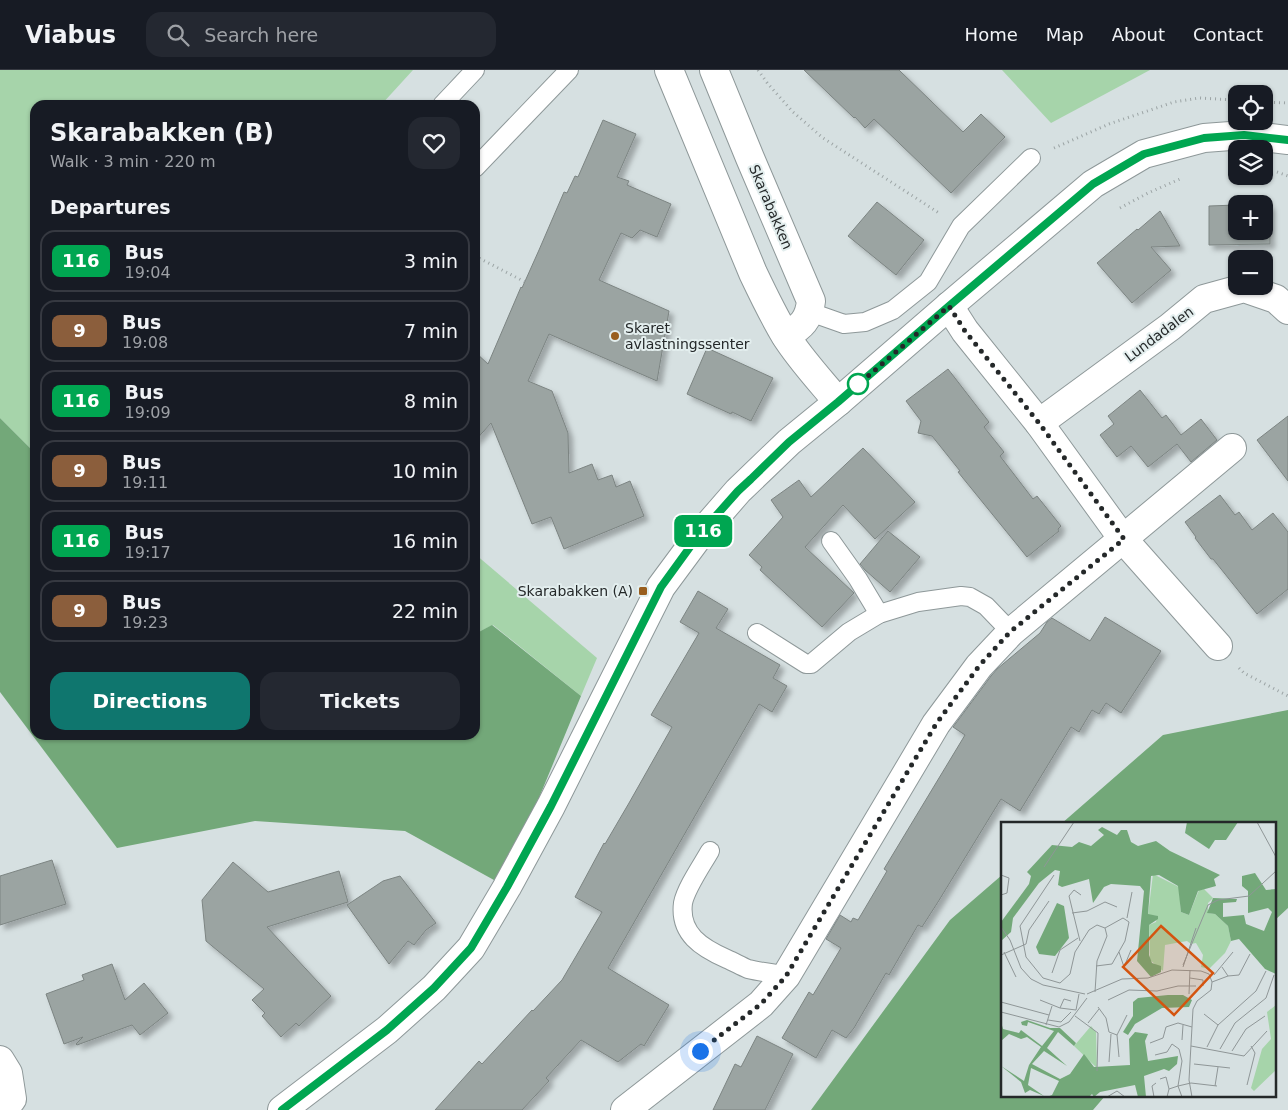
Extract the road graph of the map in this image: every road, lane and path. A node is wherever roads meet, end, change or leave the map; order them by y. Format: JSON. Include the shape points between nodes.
{"nodes":[{"id":1,"x":475,"y":70,"type":"edge"},
{"id":2,"x":568,"y":70,"type":"edge"},
{"id":3,"x":669,"y":70,"type":"edge"},
{"id":4,"x":714,"y":70,"type":"edge"},
{"id":5,"x":758,"y":70,"type":"edge"},
{"id":6,"x":447,"y":100,"type":"edge"},
{"id":7,"x":1228,"y":100,"type":"edge"},
{"id":8,"x":1273,"y":102,"type":"edge"},
{"id":9,"x":1288,"y":103,"type":"edge"},
{"id":10,"x":1288,"y":140,"type":"edge"},
{"id":11,"x":1031,"y":158,"type":"joint"},
{"id":12,"x":480,"y":163,"type":"edge"},
{"id":13,"x":1181,"y":179,"type":"dead end"},
{"id":14,"x":1118,"y":208,"type":"dead end"},
{"id":15,"x":961,"y":226,"type":"junction"},
{"id":16,"x":480,"y":259,"type":"edge"},
{"id":17,"x":530,"y":284,"type":"dead end"},
{"id":18,"x":949,"y":306,"type":"junction"},
{"id":19,"x":1288,"y":310,"type":"edge"},
{"id":20,"x":810,"y":312,"type":"junction"},
{"id":21,"x":786,"y":336,"type":"junction"},
{"id":22,"x":838,"y":402,"type":"junction"},
{"id":23,"x":1039,"y":423,"type":"junction"},
{"id":24,"x":1232,"y":448,"type":"dead end"},
{"id":25,"x":1124,"y":539,"type":"junction"},
{"id":26,"x":831,"y":541,"type":"dead end"},
{"id":27,"x":879,"y":614,"type":"junction"},
{"id":28,"x":1010,"y":632,"type":"junction"},
{"id":29,"x":757,"y":633,"type":"dead end"},
{"id":30,"x":1218,"y":646,"type":"joint"},
{"id":31,"x":1288,"y":696,"type":"edge"},
{"id":32,"x":710,"y":851,"type":"dead end"},
{"id":33,"x":786,"y":976,"type":"junction"},
{"id":34,"x":0,"y":1060,"type":"edge"},
{"id":35,"x":3,"y":1110,"type":"edge"},
{"id":36,"x":282,"y":1110,"type":"edge"},
{"id":37,"x":625,"y":1110,"type":"edge"}],
"edges":[{"from":1,"to":6,"type":"lane"},
{"from":2,"to":12,"type":"lane"},
{"from":3,"to":21,"type":"street","via":[[754,273]]},
{"from":4,"to":20,"type":"street","name":"Skarabakken","via":[[811,302]]},
{"from":5,"to":15,"type":"path","via":[[793,112],[822,138]]},
{"from":7,"to":11,"type":"path","via":[[1199,98],[1174,102],[1110,124]]},
{"from":8,"to":9,"type":"path"},
{"from":10,"to":18,"type":"street","via":[[1244,135],[1204,138],[1144,154],[1093,184]]},
{"from":11,"to":15,"type":"lane"},
{"from":13,"to":14,"type":"path"},
{"from":15,"to":20,"type":"lane","via":[[928,282],[893,310],[865,322],[844,324]]},
{"from":16,"to":17,"type":"path"},
{"from":18,"to":22,"type":"street"},
{"from":18,"to":23,"type":"street","via":[[965,331]]},
{"from":19,"to":23,"type":"street","name":"Lundadalen","via":[[1276,299],[1244,288],[1204,299]]},
{"from":20,"to":21,"type":"street","via":[[806,320]]},
{"from":21,"to":22,"type":"street"},
{"from":22,"to":36,"type":"street","via":[[789,442],[738,491],[698,536],[661,587],[551,806],[471,948],[434,988],[387,1030]]},
{"from":23,"to":25,"type":"street"},
{"from":24,"to":25,"type":"street"},
{"from":25,"to":28,"type":"street"},
{"from":25,"to":30,"type":"street"},
{"from":26,"to":27,"type":"lane"},
{"from":27,"to":28,"type":"lane","via":[[918,602],[970,597],[986,606]]},
{"from":27,"to":29,"type":"lane","via":[[849,632],[811,664]]},
{"from":28,"to":33,"type":"street","via":[[979,666],[936,724]]},
{"from":30,"to":31,"type":"path","via":[[1244,673]]},
{"from":32,"to":33,"type":"lane","via":[[684,900],[683,912],[689,933],[696,942],[748,968]]},
{"from":33,"to":37,"type":"street","via":[[761,1004]]},
{"from":34,"to":35,"type":"street","via":[[8,1073],[12,1099]]}]}
